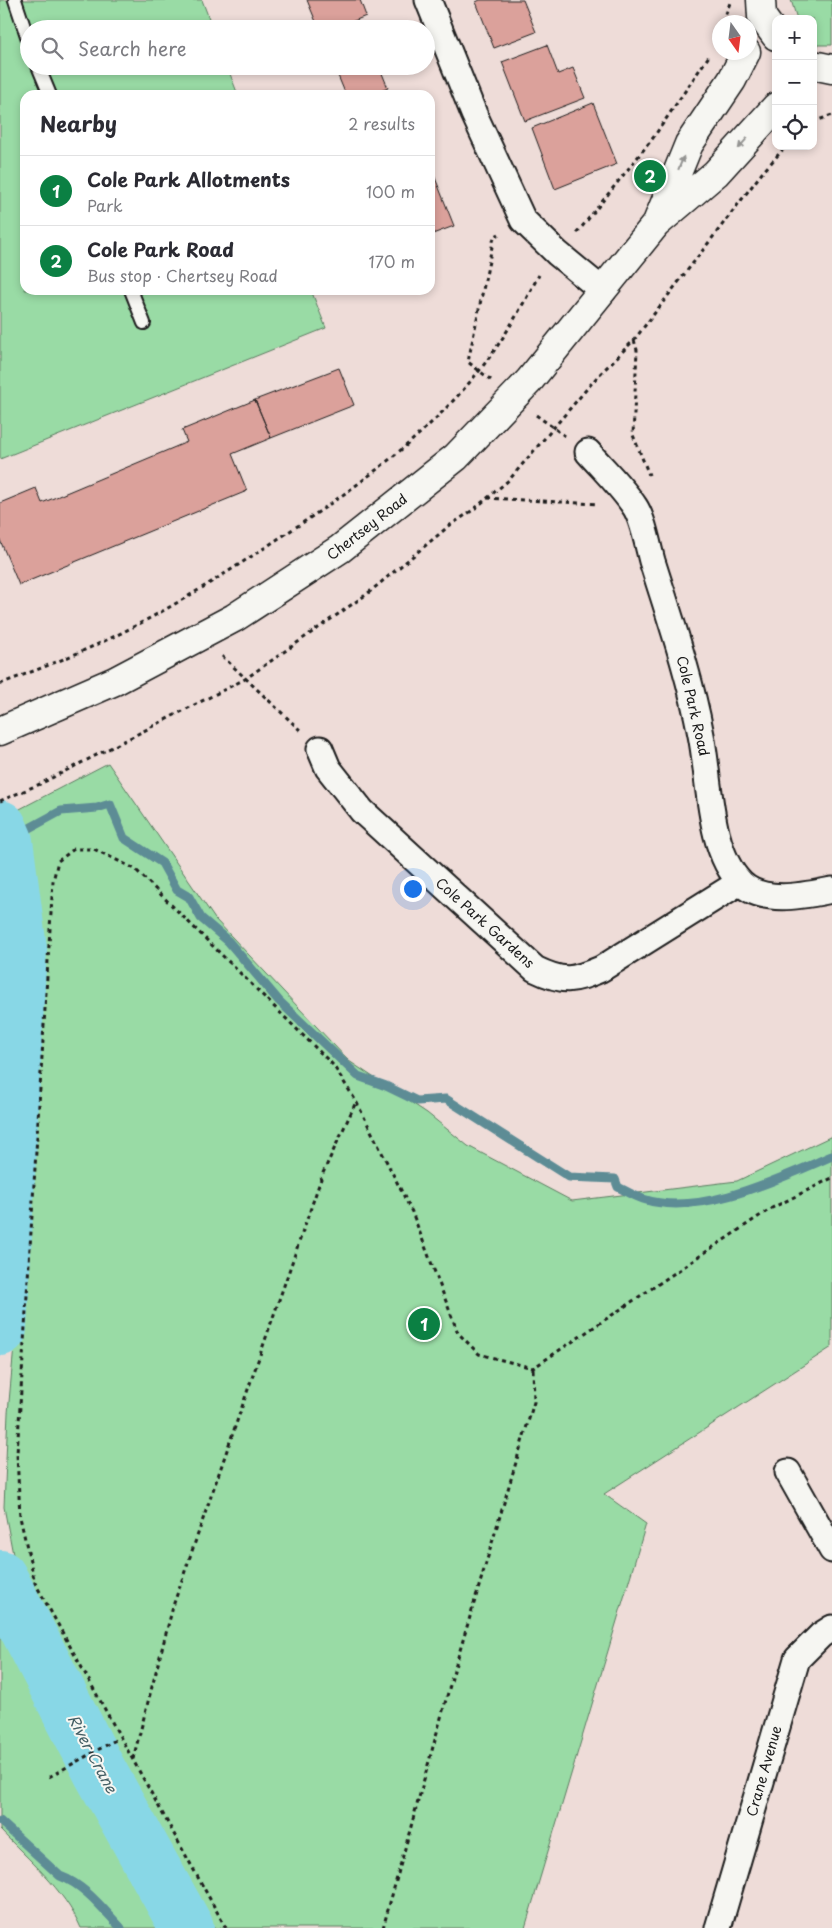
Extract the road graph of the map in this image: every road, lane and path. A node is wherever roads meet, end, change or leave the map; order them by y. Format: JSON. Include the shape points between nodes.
{"nodes":[{"id":1,"x":15,"y":0,"type":"edge"},
{"id":2,"x":428,"y":0,"type":"edge"},
{"id":3,"x":731,"y":0,"type":"edge"},
{"id":4,"x":726,"y":15,"type":"edge"},
{"id":5,"x":766,"y":17,"type":"edge"},
{"id":6,"x":22,"y":20,"type":"edge"},
{"id":7,"x":757,"y":33,"type":"edge"},
{"id":8,"x":742,"y":60,"type":"edge"},
{"id":9,"x":706,"y":61,"type":"dead end"},
{"id":10,"x":42,"y":75,"type":"edge"},
{"id":11,"x":48,"y":90,"type":"edge"},
{"id":12,"x":772,"y":111,"type":"edge"},
{"id":13,"x":832,"y":115,"type":"edge"},
{"id":14,"x":817,"y":121,"type":"edge"},
{"id":15,"x":782,"y":150,"type":"edge"},
{"id":16,"x":656,"y":224,"type":"junction"},
{"id":17,"x":502,"y":233,"type":"dead end"},
{"id":18,"x":573,"y":237,"type":"dead end"},
{"id":19,"x":544,"y":267,"type":"dead end"},
{"id":20,"x":603,"y":291,"type":"junction"},
{"id":21,"x":133,"y":295,"type":"edge"},
{"id":22,"x":144,"y":323,"type":"dead end"},
{"id":23,"x":634,"y":340,"type":"junction"},
{"id":24,"x":479,"y":371,"type":"junction"},
{"id":25,"x":487,"y":377,"type":"dead end"},
{"id":26,"x":531,"y":412,"type":"dead end"},
{"id":27,"x":553,"y":428,"type":"junction"},
{"id":28,"x":564,"y":435,"type":"dead end"},
{"id":29,"x":588,"y":452,"type":"dead end"},
{"id":30,"x":486,"y":498,"type":"junction"},
{"id":31,"x":634,"y":505,"type":"junction"},
{"id":32,"x":203,"y":637,"type":"junction"},
{"id":33,"x":245,"y":679,"type":"junction"},
{"id":34,"x":0,"y":684,"type":"edge"},
{"id":35,"x":0,"y":731,"type":"edge"},
{"id":36,"x":320,"y":748,"type":"joint"},
{"id":37,"x":0,"y":801,"type":"edge"},
{"id":38,"x":740,"y":882,"type":"junction"},
{"id":39,"x":832,"y":890,"type":"edge"},
{"id":40,"x":356,"y":1101,"type":"junction"},
{"id":41,"x":832,"y":1178,"type":"edge"},
{"id":42,"x":533,"y":1368,"type":"junction"},
{"id":43,"x":788,"y":1472,"type":"dead end"},
{"id":44,"x":832,"y":1550,"type":"edge"},
{"id":45,"x":832,"y":1628,"type":"edge"},
{"id":46,"x":121,"y":1737,"type":"junction"},
{"id":47,"x":133,"y":1759,"type":"junction"},
{"id":48,"x":49,"y":1777,"type":"dead end"},
{"id":49,"x":226,"y":1928,"type":"edge"},
{"id":50,"x":383,"y":1928,"type":"edge"},
{"id":51,"x":718,"y":1928,"type":"edge"}],
"edges":[{"from":1,"to":6,"type":"lane"},
{"from":2,"to":20,"type":"street","via":[[474,114],[523,220]]},
{"from":3,"to":4,"type":"path"},
{"from":5,"to":7,"type":"highway"},
{"from":16,"to":8,"type":"highway","name":"Chertsey Road","one_way":true,"via":[[689,144]]},
{"from":9,"to":18,"type":"path","via":[[653,138]]},
{"from":10,"to":11,"type":"lane"},
{"from":12,"to":16,"type":"highway","name":"Chertsey Road","one_way":true,"via":[[716,173]]},
{"from":13,"to":14,"type":"path"},
{"from":15,"to":23,"type":"path"},
{"from":16,"to":20,"type":"highway","name":"Chertsey Road"},
{"from":17,"to":24,"type":"path","via":[[494,237],[468,362]]},
{"from":19,"to":24,"type":"path","via":[[507,332]]},
{"from":20,"to":32,"type":"highway","name":"Chertsey Road","via":[[529,381],[456,457],[340,549]]},
{"from":21,"to":22,"type":"lane"},
{"from":23,"to":27,"type":"path"},
{"from":23,"to":31,"type":"path","via":[[633,435],[649,475]]},
{"from":24,"to":25,"type":"path"},
{"from":24,"to":34,"type":"path","via":[[406,448],[318,513],[228,573],[116,636]]},
{"from":26,"to":27,"type":"path"},
{"from":27,"to":28,"type":"path"},
{"from":27,"to":30,"type":"path","via":[[509,480]]},
{"from":29,"to":31,"type":"street","name":"Cole Park Road"},
{"from":30,"to":31,"type":"path"},
{"from":30,"to":33,"type":"path","via":[[367,594]]},
{"from":31,"to":38,"type":"street","name":"Cole Park Road","via":[[682,657],[701,735],[723,856]]},
{"from":32,"to":33,"type":"path"},
{"from":32,"to":35,"type":"highway","name":"Chertsey Road","via":[[115,681]]},
{"from":33,"to":36,"type":"path"},
{"from":33,"to":37,"type":"path","via":[[40,784]]},
{"from":36,"to":38,"type":"street","name":"Cole Park Gardens","via":[[328,768],[362,811],[535,969],[555,979],[579,978],[601,969]]},
{"from":38,"to":39,"type":"street","via":[[746,888],[766,894],[796,896]]},
{"from":40,"to":42,"type":"path","via":[[412,1212],[458,1333],[480,1354]]},
{"from":40,"to":46,"type":"path","via":[[333,1065],[135,869],[94,849],[74,849],[58,861],[53,881],[17,1454],[20,1517],[35,1583]]},
{"from":40,"to":47,"type":"path","via":[[323,1173],[174,1602]]},
{"from":41,"to":42,"type":"path","via":[[770,1209]]},
{"from":42,"to":50,"type":"path","via":[[534,1402],[455,1667]]},
{"from":43,"to":44,"type":"street"},
{"from":45,"to":51,"type":"street","name":"Crane Avenue","via":[[821,1634],[797,1659]]},
{"from":46,"to":47,"type":"path"},
{"from":46,"to":48,"type":"path"},
{"from":47,"to":49,"type":"path"}]}
